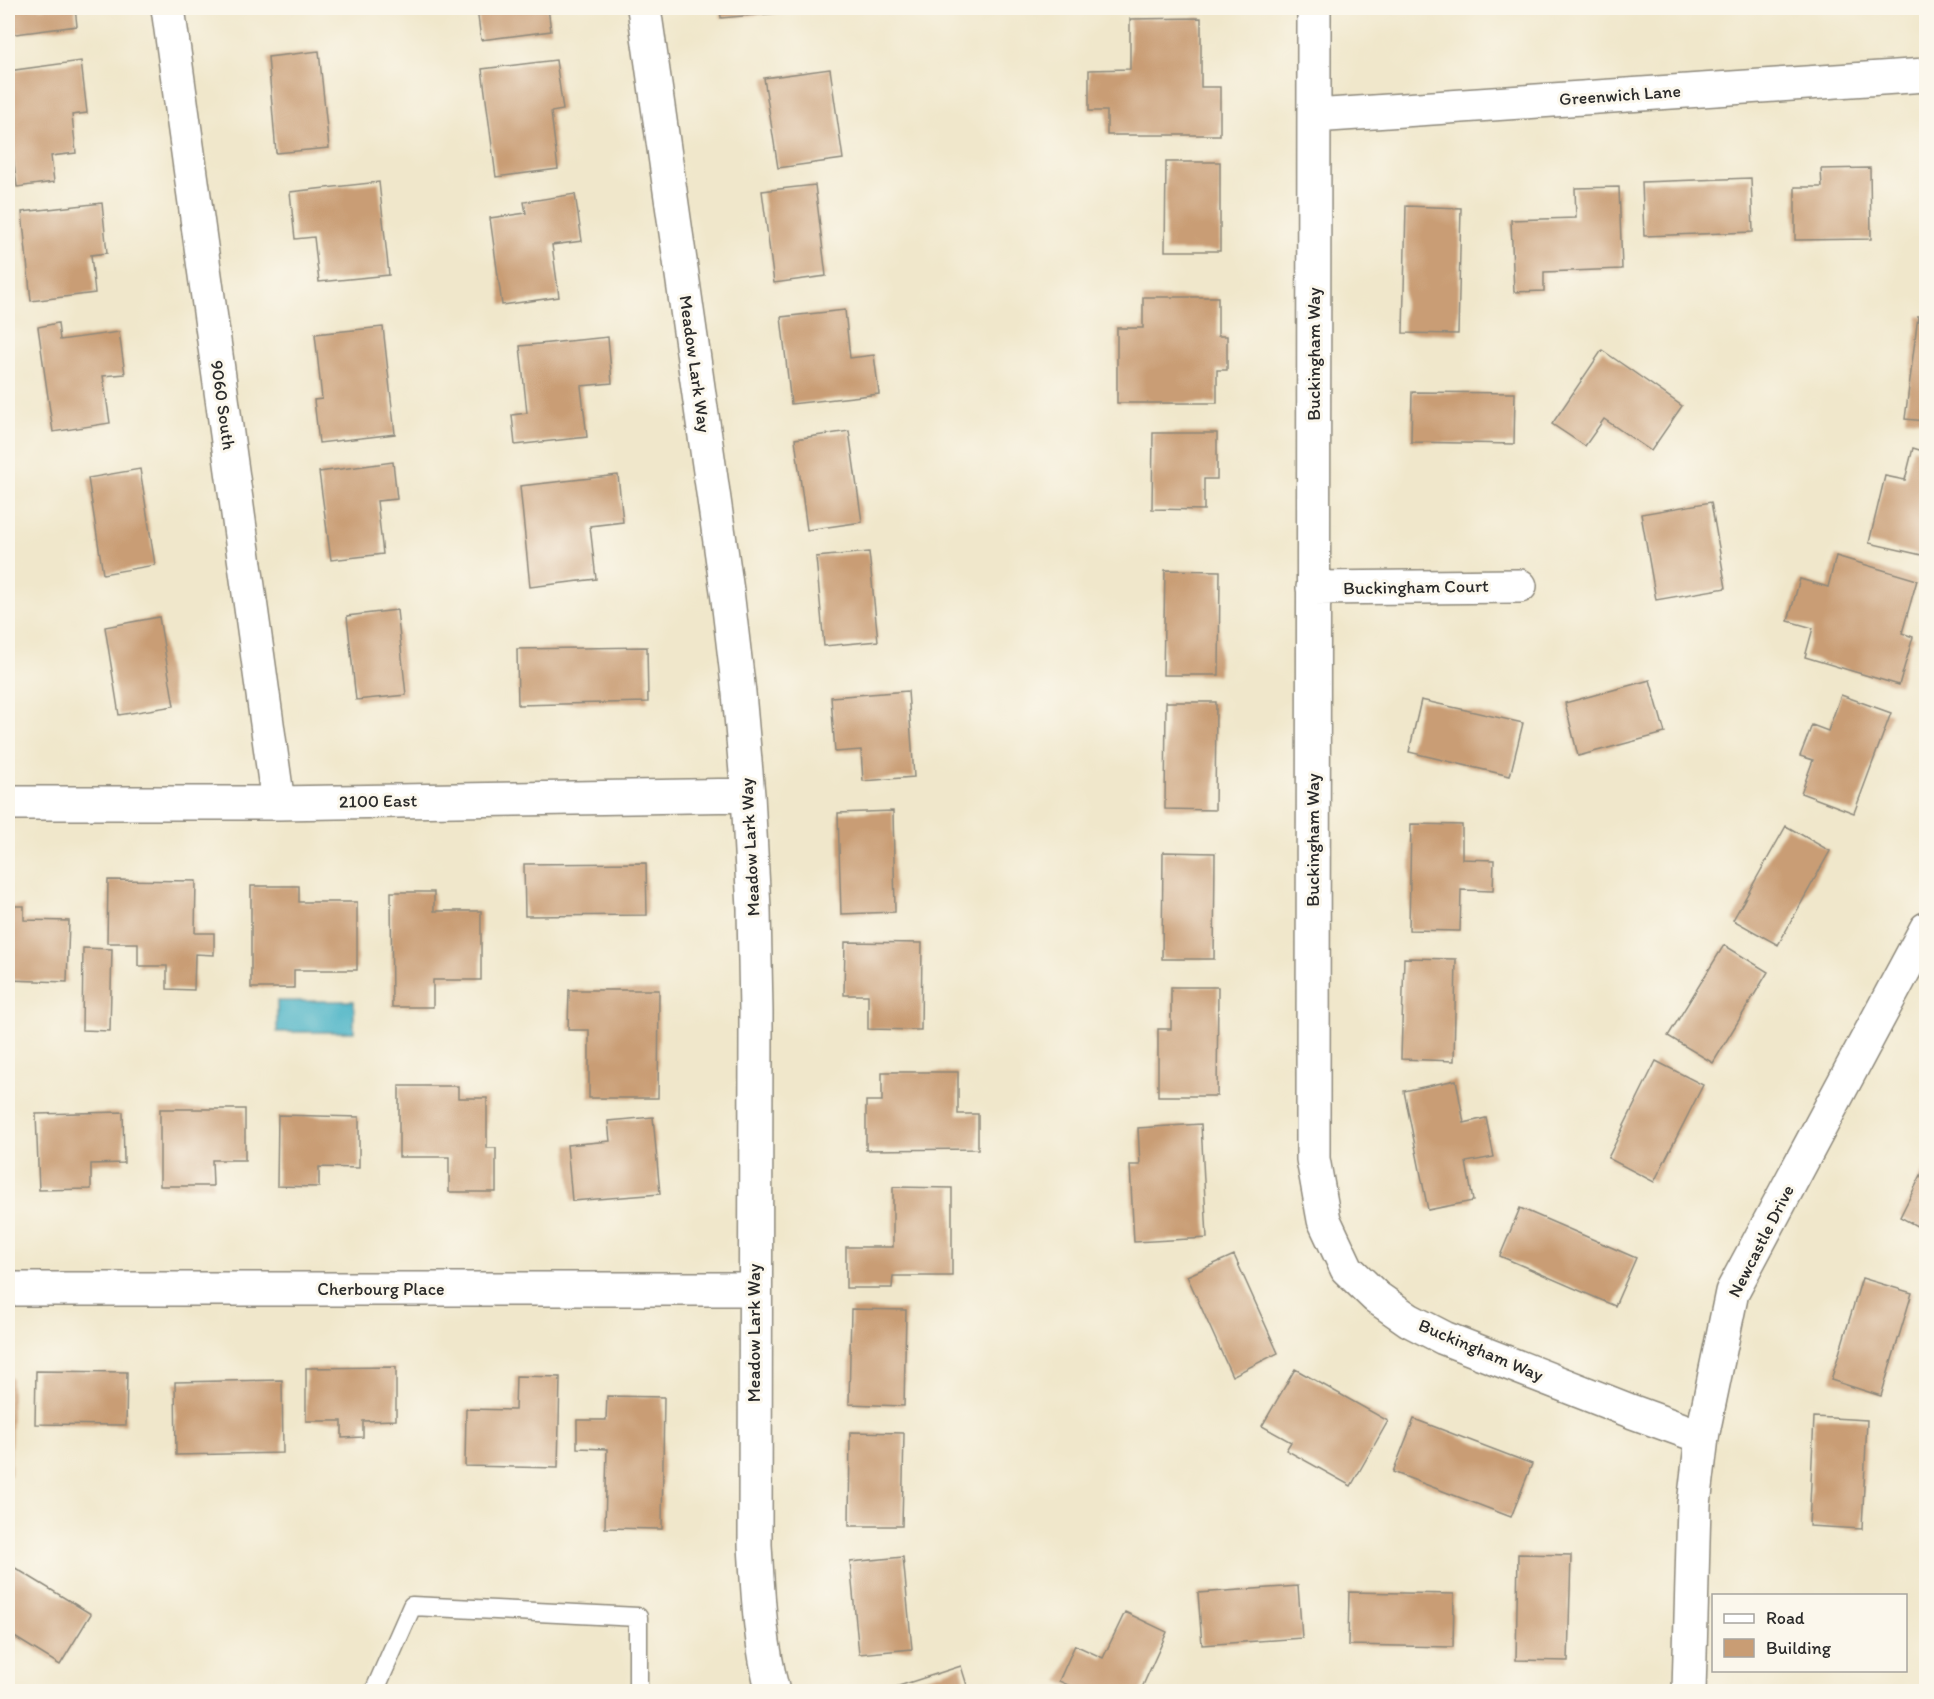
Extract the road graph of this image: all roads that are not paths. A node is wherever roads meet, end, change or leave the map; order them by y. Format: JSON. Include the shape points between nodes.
{"nodes":[{"id":1,"x":168,"y":8,"type":"edge"},
{"id":2,"x":644,"y":8,"type":"edge"},
{"id":3,"x":1314,"y":8,"type":"edge"},
{"id":4,"x":1926,"y":75,"type":"edge"},
{"id":5,"x":1314,"y":116,"type":"junction"},
{"id":6,"x":1520,"y":586,"type":"dead end"},
{"id":7,"x":1313,"y":588,"type":"junction"},
{"id":8,"x":748,"y":795,"type":"junction"},
{"id":9,"x":8,"y":803,"type":"edge"},
{"id":10,"x":278,"y":803,"type":"junction"},
{"id":11,"x":1926,"y":929,"type":"edge"},
{"id":12,"x":8,"y":1289,"type":"edge"},
{"id":13,"x":754,"y":1289,"type":"junction"},
{"id":14,"x":1702,"y":1437,"type":"junction"},
{"id":15,"x":374,"y":1692,"type":"edge"},
{"id":16,"x":638,"y":1692,"type":"edge"},
{"id":17,"x":773,"y":1692,"type":"edge"},
{"id":18,"x":1689,"y":1692,"type":"edge"}],
"edges":[{"from":1,"to":10,"type":"street","name":"9060 South"},
{"from":2,"to":8,"type":"street","name":"Meadow Lark Way","via":[[727,591]]},
{"from":3,"to":5,"type":"street","name":"Buckingham Way"},
{"from":4,"to":5,"type":"street","name":"Greenwich Lane"},
{"from":5,"to":7,"type":"street","name":"Buckingham Way"},
{"from":6,"to":7,"type":"street","name":"Buckingham Court"},
{"from":7,"to":14,"type":"street","name":"Buckingham Way","via":[[1313,1159],[1324,1220],[1347,1269],[1376,1297],[1409,1320],[1444,1338]]},
{"from":8,"to":10,"type":"street","name":"2100 East"},
{"from":8,"to":13,"type":"street","name":"Meadow Lark Way","via":[[756,1012]]},
{"from":9,"to":10,"type":"street","name":"2100 East"},
{"from":11,"to":14,"type":"street","name":"Newcastle Drive","via":[[1732,1292]]},
{"from":12,"to":13,"type":"street","name":"Cherbourg Place"},
{"from":13,"to":17,"type":"street","name":"Meadow Lark Way","via":[[755,1545],[759,1608]]},
{"from":14,"to":18,"type":"street","name":"Newcastle Drive","via":[[1694,1504]]},
{"from":15,"to":16,"type":"lane","via":[[412,1606],[638,1617]]}]}
